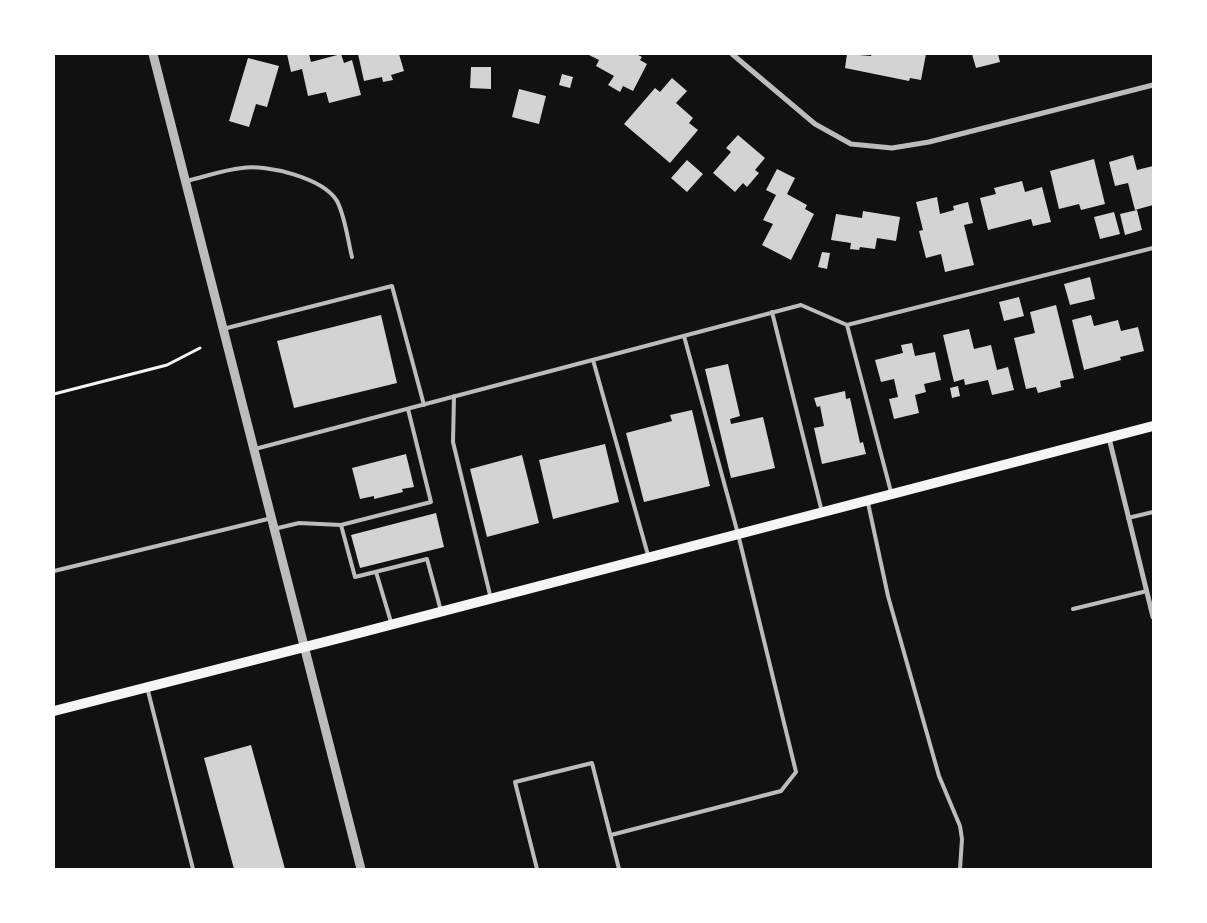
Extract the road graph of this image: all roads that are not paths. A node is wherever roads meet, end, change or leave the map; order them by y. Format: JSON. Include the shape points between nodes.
{"nodes":[{"id":1,"x":153,"y":54,"type":"edge"},
{"id":2,"x":732,"y":54,"type":"edge"},
{"id":3,"x":1153,"y":85,"type":"edge"},
{"id":4,"x":186,"y":181,"type":"junction"},
{"id":5,"x":1153,"y":248,"type":"edge"},
{"id":6,"x":352,"y":257,"type":"dead end"},
{"id":7,"x":772,"y":312,"type":"junction"},
{"id":8,"x":847,"y":325,"type":"junction"},
{"id":9,"x":223,"y":329,"type":"junction"},
{"id":10,"x":684,"y":336,"type":"junction"},
{"id":11,"x":593,"y":360,"type":"junction"},
{"id":12,"x":454,"y":396,"type":"junction"},
{"id":13,"x":424,"y":405,"type":"junction"},
{"id":14,"x":408,"y":409,"type":"junction"},
{"id":15,"x":1153,"y":426,"type":"edge"},
{"id":16,"x":1109,"y":438,"type":"junction"},
{"id":17,"x":254,"y":450,"type":"junction"},
{"id":18,"x":891,"y":494,"type":"junction"},
{"id":19,"x":867,"y":500,"type":"junction"},
{"id":20,"x":822,"y":512,"type":"junction"},
{"id":21,"x":1153,"y":512,"type":"edge"},
{"id":22,"x":272,"y":518,"type":"junction"},
{"id":23,"x":1128,"y":518,"type":"junction"},
{"id":24,"x":342,"y":525,"type":"junction"},
{"id":25,"x":274,"y":529,"type":"junction"},
{"id":26,"x":738,"y":534,"type":"junction"},
{"id":27,"x":648,"y":558,"type":"junction"},
{"id":28,"x":54,"y":570,"type":"edge"},
{"id":29,"x":376,"y":572,"type":"junction"},
{"id":30,"x":1147,"y":591,"type":"junction"},
{"id":31,"x":491,"y":599,"type":"junction"},
{"id":32,"x":1073,"y":609,"type":"dead end"},
{"id":33,"x":441,"y":611,"type":"junction"},
{"id":34,"x":1153,"y":616,"type":"edge"},
{"id":35,"x":392,"y":624,"type":"junction"},
{"id":36,"x":304,"y":647,"type":"junction"},
{"id":37,"x":147,"y":687,"type":"junction"},
{"id":38,"x":54,"y":710,"type":"edge"},
{"id":39,"x":610,"y":835,"type":"junction"},
{"id":40,"x":193,"y":869,"type":"edge"},
{"id":41,"x":361,"y":869,"type":"edge"},
{"id":42,"x":537,"y":869,"type":"edge"},
{"id":43,"x":619,"y":869,"type":"edge"},
{"id":44,"x":960,"y":869,"type":"edge"}],
"edges":[{"from":1,"to":4,"type":"street"},
{"from":2,"to":3,"type":"street","via":[[815,124],[851,144],[892,148],[929,142]]},
{"from":4,"to":6,"type":"lane","via":[[243,167],[282,171],[305,178],[324,188],[337,201]]},
{"from":4,"to":9,"type":"street"},
{"from":5,"to":8,"type":"lane"},
{"from":7,"to":8,"type":"lane","via":[[801,305]]},
{"from":7,"to":10,"type":"lane"},
{"from":7,"to":20,"type":"lane"},
{"from":8,"to":18,"type":"lane"},
{"from":9,"to":13,"type":"lane","via":[[392,286]]},
{"from":9,"to":17,"type":"street"},
{"from":10,"to":11,"type":"lane"},
{"from":10,"to":26,"type":"lane"},
{"from":11,"to":12,"type":"lane"},
{"from":11,"to":27,"type":"lane"},
{"from":12,"to":13,"type":"lane"},
{"from":12,"to":31,"type":"lane","via":[[452,442]]},
{"from":13,"to":14,"type":"lane"},
{"from":14,"to":17,"type":"lane"},
{"from":14,"to":24,"type":"lane","via":[[431,502]]},
{"from":15,"to":16,"type":"main road"},
{"from":16,"to":18,"type":"main road"},
{"from":16,"to":23,"type":"street"},
{"from":17,"to":22,"type":"street"},
{"from":18,"to":19,"type":"main road"},
{"from":19,"to":20,"type":"main road"},
{"from":19,"to":44,"type":"lane","via":[[888,596],[939,776],[960,826]]},
{"from":20,"to":26,"type":"main road"},
{"from":21,"to":23,"type":"lane"},
{"from":22,"to":25,"type":"street"},
{"from":22,"to":28,"type":"lane"},
{"from":23,"to":30,"type":"street"},
{"from":24,"to":25,"type":"lane","via":[[299,522]]},
{"from":24,"to":29,"type":"lane","via":[[355,577]]},
{"from":25,"to":36,"type":"street"},
{"from":26,"to":27,"type":"main road"},
{"from":26,"to":39,"type":"lane","via":[[796,772],[781,791]]},
{"from":27,"to":31,"type":"main road"},
{"from":29,"to":33,"type":"lane","via":[[427,559]]},
{"from":29,"to":35,"type":"lane"},
{"from":30,"to":32,"type":"lane"},
{"from":30,"to":34,"type":"street"},
{"from":31,"to":33,"type":"main road"},
{"from":33,"to":35,"type":"main road"},
{"from":35,"to":36,"type":"main road"},
{"from":36,"to":37,"type":"main road"},
{"from":36,"to":41,"type":"street"},
{"from":37,"to":38,"type":"main road"},
{"from":37,"to":40,"type":"lane"},
{"from":39,"to":42,"type":"lane","via":[[592,763],[516,782]]},
{"from":39,"to":43,"type":"lane"}]}
